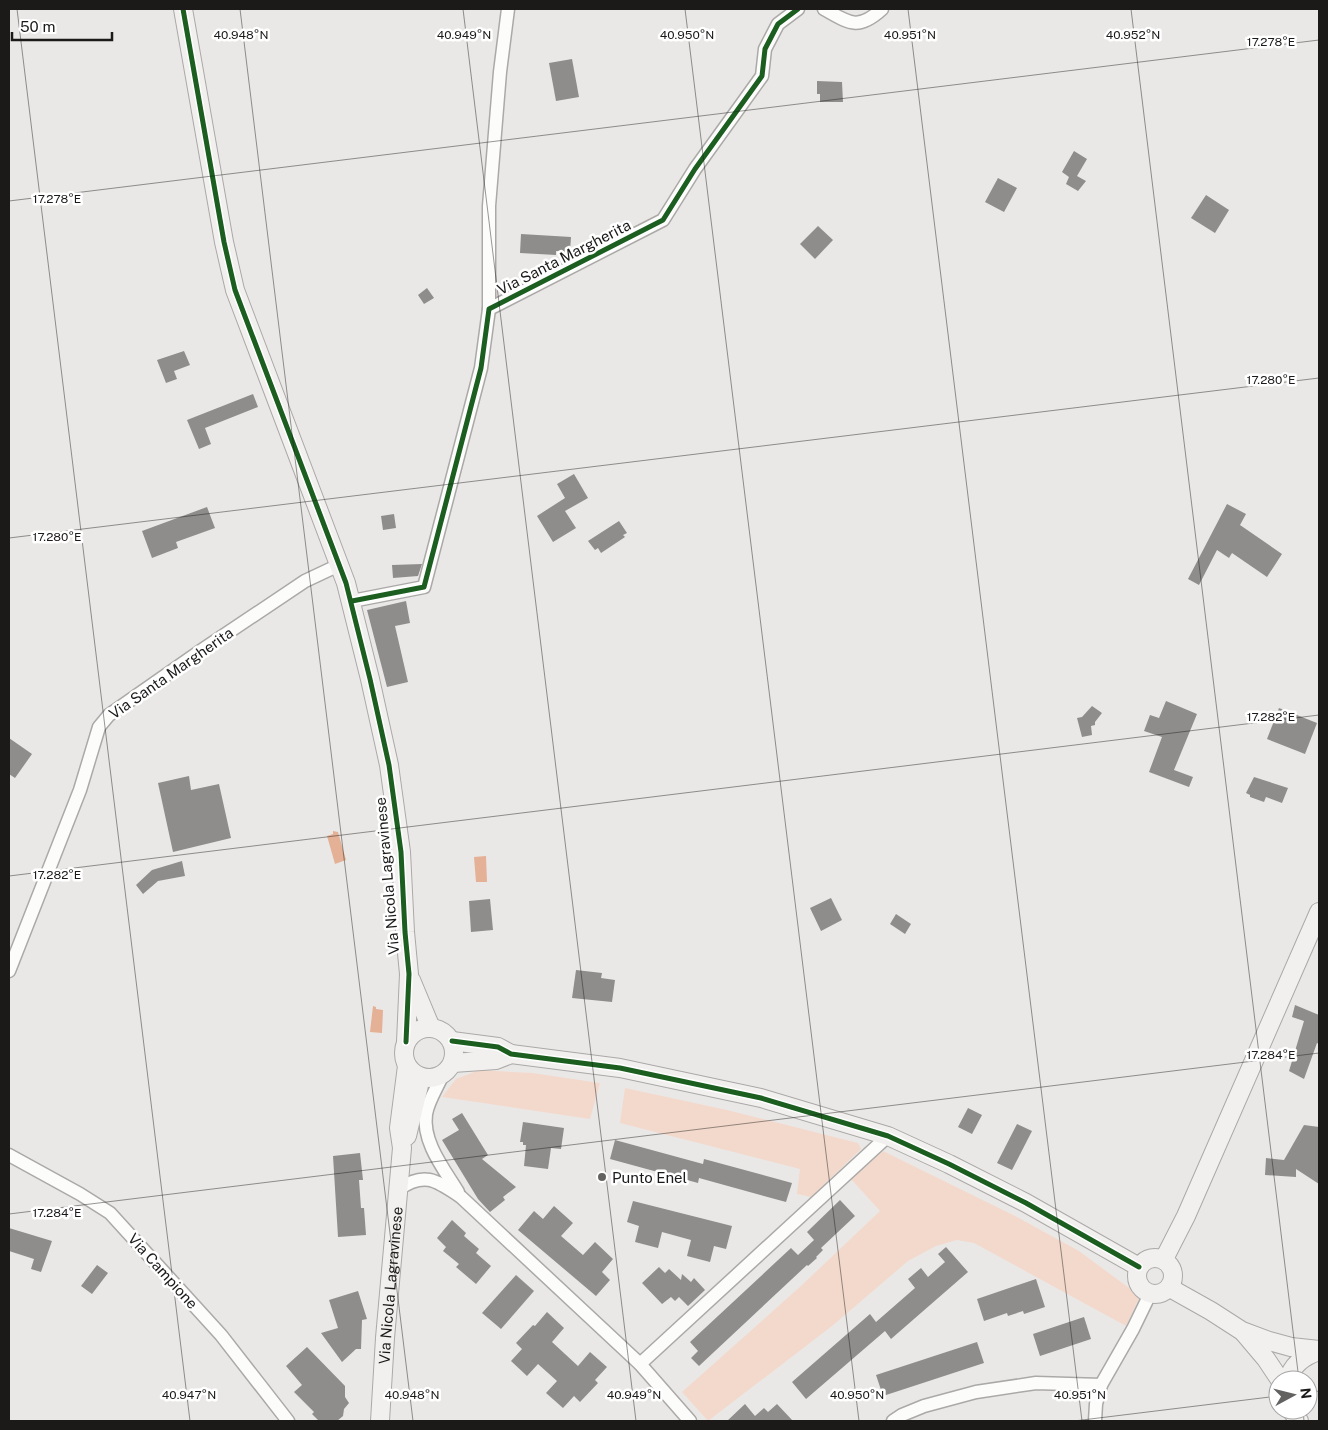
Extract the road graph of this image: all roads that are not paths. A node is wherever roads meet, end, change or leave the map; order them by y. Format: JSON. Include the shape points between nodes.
{"nodes":[{"id":1,"x":182,"y":9,"type":"edge"},
{"id":2,"x":508,"y":9,"type":"edge"},
{"id":3,"x":798,"y":9,"type":"edge"},
{"id":4,"x":824,"y":9,"type":"edge"},
{"id":5,"x":882,"y":9,"type":"edge"},
{"id":6,"x":489,"y":309,"type":"junction"},
{"id":7,"x":339,"y":565,"type":"junction"},
{"id":8,"x":352,"y":601,"type":"junction"},
{"id":9,"x":1319,"y":912,"type":"edge"},
{"id":10,"x":9,"y":971,"type":"edge"},
{"id":11,"x":409,"y":974,"type":"junction"},
{"id":12,"x":431,"y":1028,"type":"junction"},
{"id":13,"x":452,"y":1041,"type":"junction"},
{"id":14,"x":406,"y":1042,"type":"junction"},
{"id":15,"x":511,"y":1054,"type":"junction"},
{"id":16,"x":407,"y":1066,"type":"junction"},
{"id":17,"x":448,"y":1069,"type":"junction"},
{"id":18,"x":421,"y":1078,"type":"junction"},
{"id":19,"x":888,"y":1136,"type":"junction"},
{"id":20,"x":402,"y":1148,"type":"junction"},
{"id":21,"x":9,"y":1155,"type":"edge"},
{"id":22,"x":399,"y":1190,"type":"junction"},
{"id":23,"x":461,"y":1196,"type":"junction"},
{"id":24,"x":1164,"y":1259,"type":"junction"},
{"id":25,"x":1139,"y":1267,"type":"junction"},
{"id":26,"x":1170,"y":1288,"type":"junction"},
{"id":27,"x":1150,"y":1294,"type":"junction"},
{"id":28,"x":1242,"y":1331,"type":"junction"},
{"id":29,"x":1319,"y":1350,"type":"edge"},
{"id":30,"x":640,"y":1364,"type":"junction"},
{"id":31,"x":1273,"y":1370,"type":"edge"},
{"id":32,"x":1293,"y":1370,"type":"edge"},
{"id":33,"x":1101,"y":1385,"type":"junction"},
{"id":34,"x":288,"y":1421,"type":"edge"},
{"id":35,"x":380,"y":1421,"type":"edge"},
{"id":36,"x":690,"y":1421,"type":"edge"},
{"id":37,"x":893,"y":1421,"type":"edge"},
{"id":38,"x":1095,"y":1421,"type":"edge"}],
"edges":[{"from":1,"to":7,"type":"street","name":"Via Nicola Lagravinese","via":[[235,290]]},
{"from":2,"to":6,"type":"street","via":[[489,206]]},
{"from":3,"to":6,"type":"street","name":"Via Santa Margherita","via":[[778,24],[765,49],[762,76],[695,169],[663,220]]},
{"from":4,"to":5,"type":"street","via":[[859,24]]},
{"from":6,"to":8,"type":"street","name":"Via Santa Margherita","via":[[481,368],[424,587]]},
{"from":7,"to":8,"type":"street","name":"Via Nicola Lagravinese"},
{"from":7,"to":10,"type":"street","name":"Via Santa Margherita","via":[[305,581],[202,650],[109,715],[99,727],[80,790]]},
{"from":8,"to":11,"type":"street","name":"Via Nicola Lagravinese","via":[[388,765],[401,852]]},
{"from":9,"to":24,"type":"street","via":[[1186,1216]]},
{"from":11,"to":12,"type":"street","name":"Via Nicola Lagravinese"},
{"from":11,"to":14,"type":"street","name":"Via Nicola Lagravinese"},
{"from":12,"to":13,"type":"street","via":[[446,1034]]},
{"from":12,"to":14,"type":"street","via":[[412,1034]]},
{"from":13,"to":15,"type":"street","via":[[498,1047]]},
{"from":13,"to":17,"type":"street","via":[[454,1052]]},
{"from":14,"to":16,"type":"street","via":[[404,1058]]},
{"from":15,"to":17,"type":"street"},
{"from":15,"to":19,"type":"street","via":[[620,1068],[761,1098]]},
{"from":16,"to":18,"type":"street"},
{"from":16,"to":20,"type":"street","name":"Via Nicola Lagravinese","via":[[399,1128]]},
{"from":17,"to":18,"type":"street","via":[[440,1077]]},
{"from":17,"to":23,"type":"street","via":[[426,1112],[426,1124],[430,1144]]},
{"from":18,"to":20,"type":"street","name":"Via Nicola Lagravinese","via":[[410,1130]]},
{"from":19,"to":25,"type":"street","via":[[1026,1203]]},
{"from":19,"to":30,"type":"street"},
{"from":20,"to":22,"type":"street","name":"Via Nicola Lagravinese"},
{"from":21,"to":34,"type":"street","name":"Via Campione","via":[[110,1213],[221,1335]]},
{"from":22,"to":23,"type":"street","via":[[418,1179],[431,1179]]},
{"from":22,"to":35,"type":"street","name":"Via Nicola Lagravinese"},
{"from":23,"to":30,"type":"street"},
{"from":24,"to":25,"type":"street","via":[[1155,1257]]},
{"from":24,"to":26,"type":"street","via":[[1174,1272]]},
{"from":25,"to":27,"type":"street","via":[[1139,1283]]},
{"from":26,"to":27,"type":"street"},
{"from":26,"to":28,"type":"street"},
{"from":27,"to":33,"type":"street"},
{"from":28,"to":29,"type":"street","via":[[1291,1347]]},
{"from":28,"to":31,"type":"street"},
{"from":29,"to":32,"type":"street","via":[[1306,1355]]},
{"from":30,"to":36,"type":"street"},
{"from":33,"to":37,"type":"street","via":[[1036,1383],[976,1392],[924,1406]]},
{"from":33,"to":38,"type":"street"}]}
